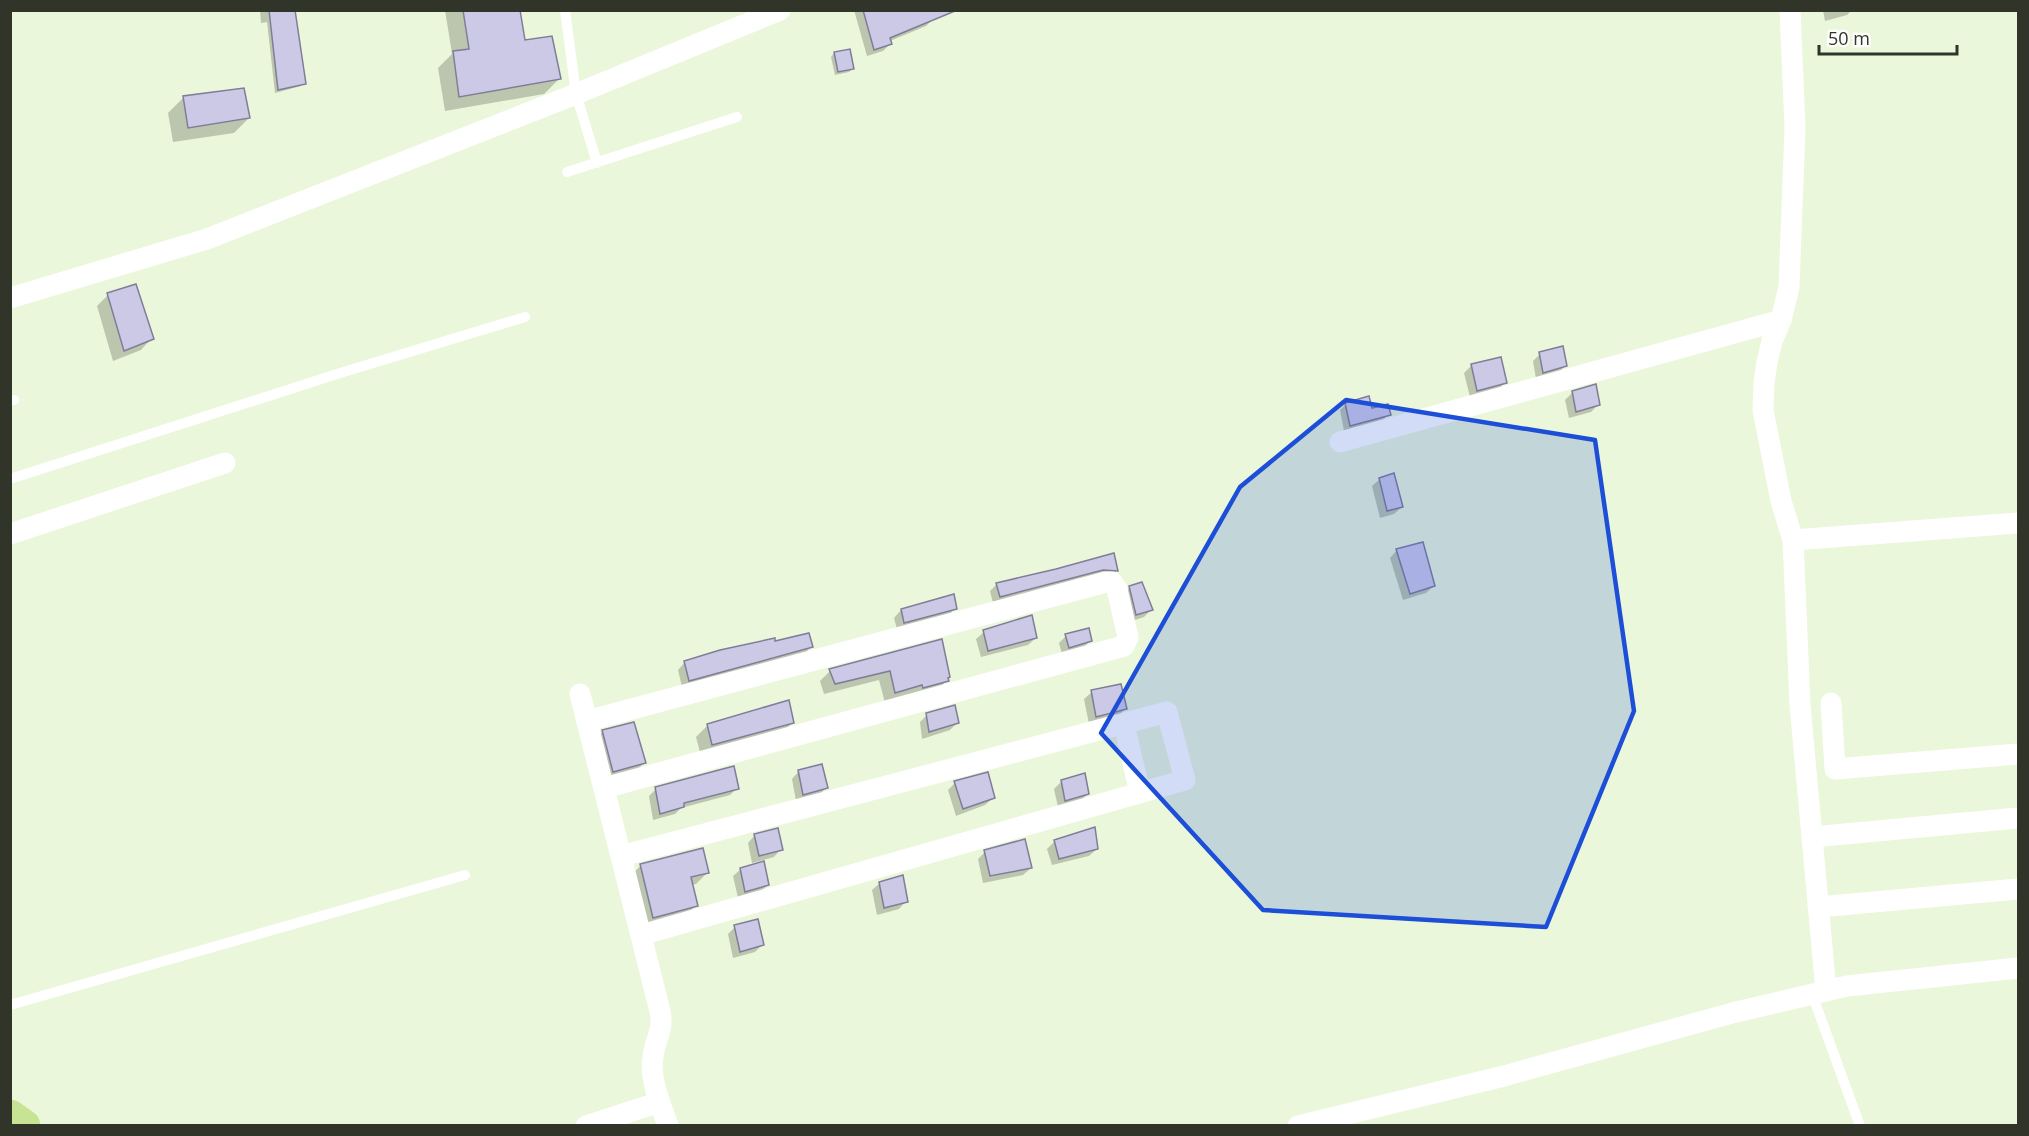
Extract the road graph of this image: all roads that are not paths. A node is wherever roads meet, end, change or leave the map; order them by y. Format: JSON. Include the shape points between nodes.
{"nodes":[{"id":1,"x":565,"y":10,"type":"edge"},
{"id":2,"x":780,"y":10,"type":"edge"},
{"id":3,"x":1790,"y":10,"type":"edge"},
{"id":4,"x":576,"y":94,"type":"junction"},
{"id":5,"x":737,"y":117,"type":"dead end"},
{"id":6,"x":597,"y":163,"type":"junction"},
{"id":7,"x":567,"y":172,"type":"dead end"},
{"id":8,"x":10,"y":298,"type":"edge"},
{"id":9,"x":525,"y":317,"type":"dead end"},
{"id":10,"x":1781,"y":320,"type":"junction"},
{"id":11,"x":1340,"y":442,"type":"dead end"},
{"id":12,"x":225,"y":463,"type":"dead end"},
{"id":13,"x":10,"y":479,"type":"edge"},
{"id":14,"x":2019,"y":523,"type":"edge"},
{"id":15,"x":10,"y":534,"type":"edge"},
{"id":16,"x":1793,"y":540,"type":"junction"},
{"id":17,"x":580,"y":694,"type":"dead end"},
{"id":18,"x":1831,"y":703,"type":"dead end"},
{"id":19,"x":587,"y":721,"type":"junction"},
{"id":20,"x":1124,"y":724,"type":"junction"},
{"id":21,"x":2019,"y":754,"type":"edge"},
{"id":22,"x":604,"y":788,"type":"junction"},
{"id":23,"x":1140,"y":793,"type":"junction"},
{"id":24,"x":2019,"y":818,"type":"edge"},
{"id":25,"x":1812,"y":837,"type":"junction"},
{"id":26,"x":621,"y":856,"type":"junction"},
{"id":27,"x":465,"y":875,"type":"dead end"},
{"id":28,"x":2019,"y":889,"type":"edge"},
{"id":29,"x":1818,"y":908,"type":"junction"},
{"id":30,"x":641,"y":934,"type":"junction"},
{"id":31,"x":2019,"y":968,"type":"edge"},
{"id":32,"x":1819,"y":992,"type":"junction"},
{"id":33,"x":10,"y":1005,"type":"edge"},
{"id":34,"x":660,"y":1102,"type":"junction"},
{"id":35,"x":10,"y":1116,"type":"edge"},
{"id":36,"x":24,"y":1125,"type":"edge"},
{"id":37,"x":586,"y":1125,"type":"edge"},
{"id":38,"x":668,"y":1125,"type":"edge"},
{"id":39,"x":1298,"y":1125,"type":"edge"},
{"id":40,"x":1860,"y":1125,"type":"edge"}],
"edges":[{"from":1,"to":4,"type":"lane"},
{"from":2,"to":4,"type":"street"},
{"from":3,"to":10,"type":"street","via":[[1795,128],[1789,287]]},
{"from":4,"to":6,"type":"lane"},
{"from":4,"to":8,"type":"street","via":[[207,239]]},
{"from":5,"to":6,"type":"lane"},
{"from":6,"to":7,"type":"lane"},
{"from":9,"to":13,"type":"lane"},
{"from":10,"to":11,"type":"street"},
{"from":10,"to":16,"type":"street","via":[[1767,362],[1764,410],[1781,501]]},
{"from":12,"to":15,"type":"street"},
{"from":14,"to":16,"type":"street"},
{"from":16,"to":25,"type":"street","via":[[1800,705]]},
{"from":17,"to":19,"type":"street"},
{"from":18,"to":21,"type":"street","via":[[1835,769]]},
{"from":19,"to":22,"type":"street"},
{"from":19,"to":22,"type":"street","via":[[1106,582],[1112,582],[1117,589],[1128,637],[1124,646]]},
{"from":20,"to":23,"type":"street"},
{"from":20,"to":23,"type":"street","via":[[1167,712],[1185,780]]},
{"from":20,"to":26,"type":"street"},
{"from":22,"to":26,"type":"street"},
{"from":23,"to":30,"type":"street"},
{"from":24,"to":25,"type":"street"},
{"from":25,"to":29,"type":"street"},
{"from":26,"to":30,"type":"street"},
{"from":27,"to":33,"type":"lane"},
{"from":28,"to":29,"type":"street"},
{"from":29,"to":32,"type":"street"},
{"from":30,"to":34,"type":"street","via":[[662,1024],[652,1067]]},
{"from":31,"to":32,"type":"street"},
{"from":32,"to":39,"type":"street","via":[[1504,1076]]},
{"from":32,"to":40,"type":"lane"},
{"from":34,"to":37,"type":"street"},
{"from":34,"to":38,"type":"street"},
{"from":35,"to":36,"type":"highway"}]}
